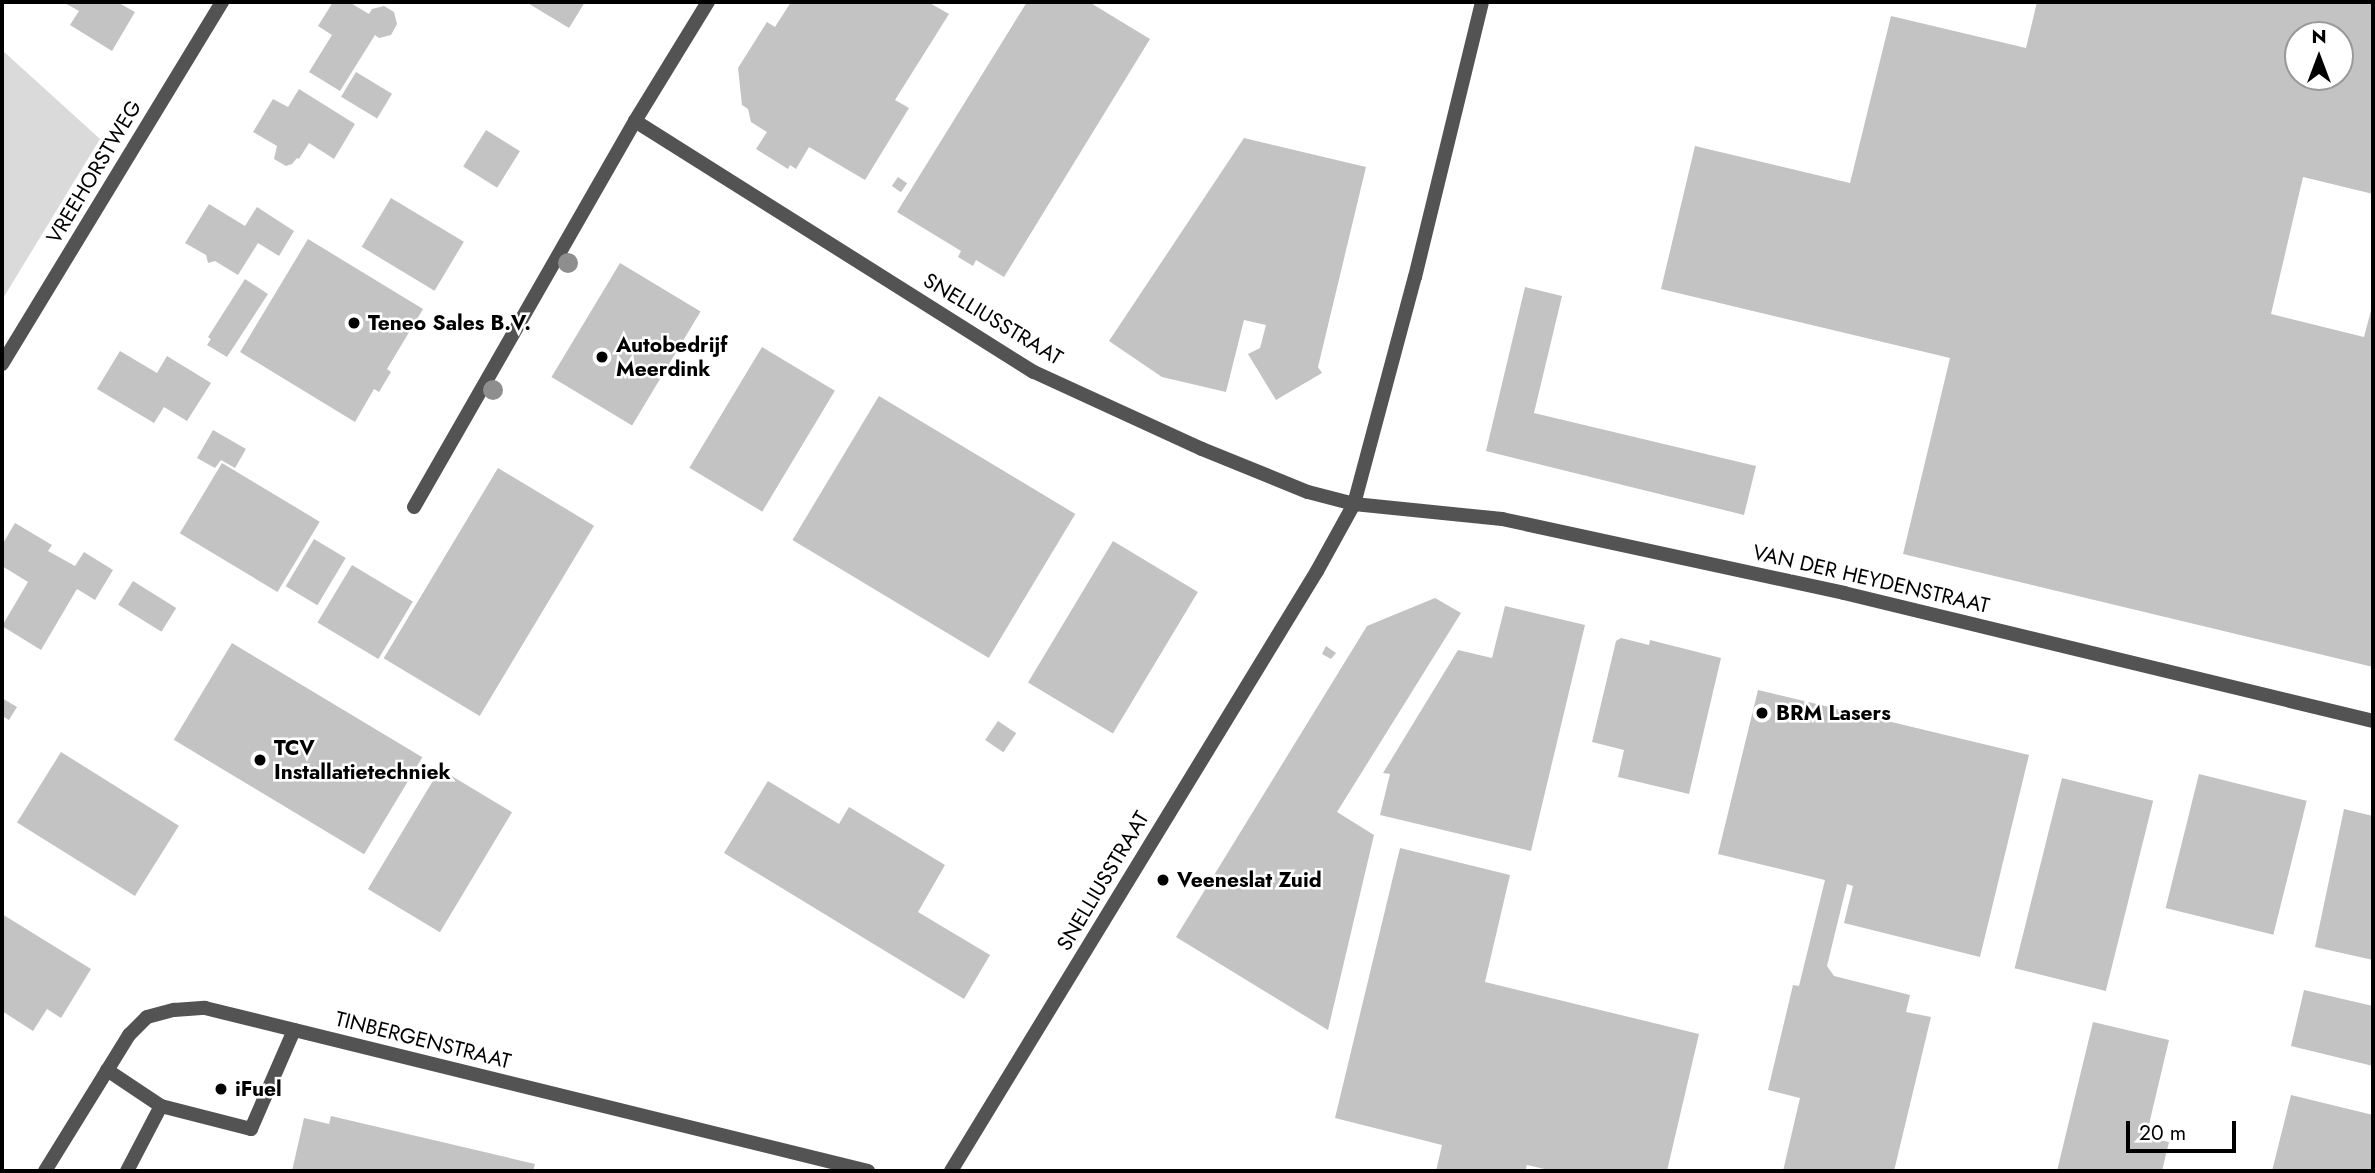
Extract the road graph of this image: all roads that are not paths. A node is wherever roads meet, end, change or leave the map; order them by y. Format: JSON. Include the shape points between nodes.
{"nodes":[{"id":1,"x":222,"y":2,"type":"edge"},
{"id":2,"x":708,"y":2,"type":"edge"},
{"id":3,"x":1482,"y":2,"type":"edge"},
{"id":4,"x":635,"y":121,"type":"junction"},
{"id":5,"x":2,"y":364,"type":"edge"},
{"id":6,"x":1354,"y":504,"type":"junction"},
{"id":7,"x":414,"y":508,"type":"dead end"},
{"id":8,"x":2373,"y":721,"type":"edge"},
{"id":9,"x":293,"y":1030,"type":"junction"},
{"id":10,"x":107,"y":1070,"type":"junction"},
{"id":11,"x":161,"y":1107,"type":"junction"},
{"id":12,"x":45,"y":1171,"type":"edge"},
{"id":13,"x":127,"y":1171,"type":"edge"},
{"id":14,"x":869,"y":1171,"type":"edge"},
{"id":15,"x":951,"y":1171,"type":"edge"}],
"edges":[{"from":1,"to":5,"type":"street","name":"VREEHORSTWEG"},
{"from":2,"to":4,"type":"street"},
{"from":3,"to":6,"type":"street","name":"SNELLIUSSTRAAT"},
{"from":4,"to":6,"type":"street","name":"SNELLIUSSTRAAT","via":[[1034,372],[1202,449],[1308,492]]},
{"from":4,"to":7,"type":"street"},
{"from":6,"to":8,"type":"street","name":"VAN DER HEYDENSTRAAT","via":[[1502,519],[1844,593]]},
{"from":6,"to":15,"type":"street","name":"SNELLIUSSTRAAT"},
{"from":9,"to":10,"type":"street","name":"TINBERGENSTRAAT","via":[[205,1008],[174,1010],[147,1017],[129,1034]]},
{"from":9,"to":11,"type":"street","via":[[251,1129]]},
{"from":9,"to":14,"type":"street","name":"TINBERGENSTRAAT"},
{"from":10,"to":11,"type":"street"},
{"from":10,"to":12,"type":"street","name":"TINBERGENSTRAAT"},
{"from":11,"to":13,"type":"street"}]}
